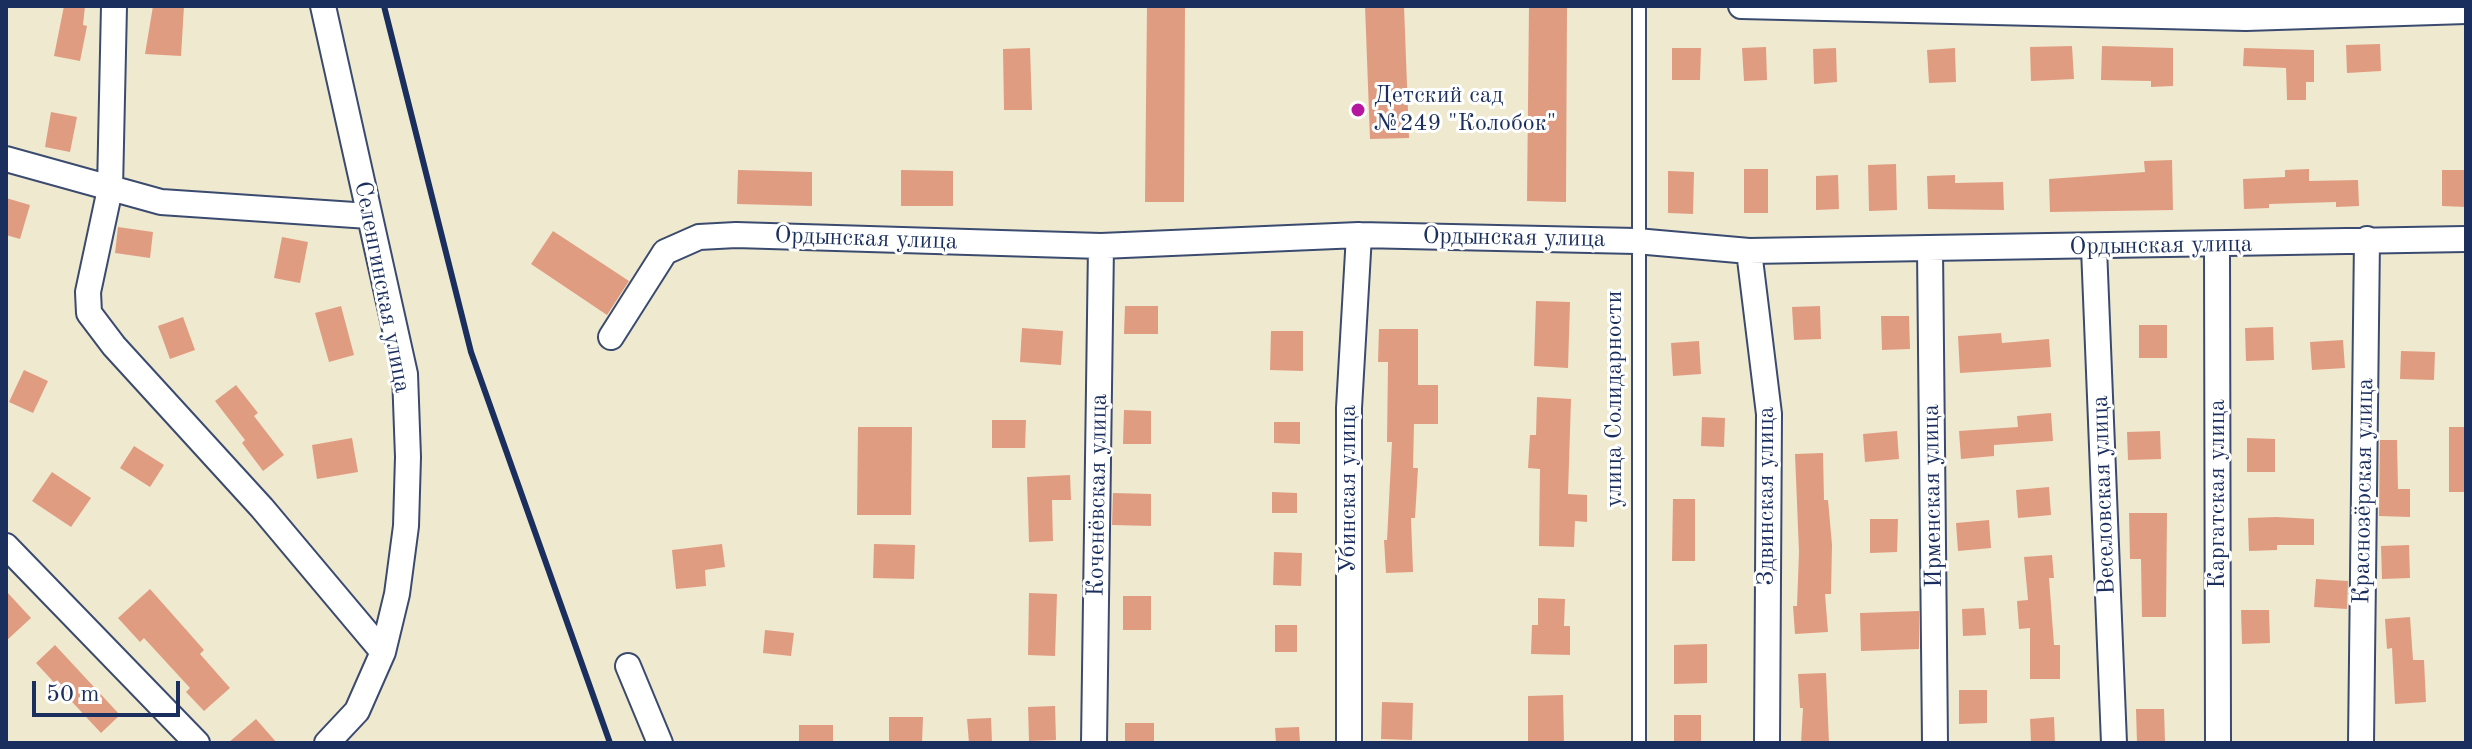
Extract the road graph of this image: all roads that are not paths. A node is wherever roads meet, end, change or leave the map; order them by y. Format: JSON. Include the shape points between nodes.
{"nodes":[{"id":1,"x":114,"y":6,"type":"edge"},
{"id":2,"x":323,"y":6,"type":"edge"},
{"id":3,"x":1639,"y":6,"type":"edge"},
{"id":4,"x":1741,"y":6,"type":"edge"},
{"id":5,"x":2466,"y":11,"type":"edge"},
{"id":6,"x":6,"y":159,"type":"edge"},
{"id":7,"x":110,"y":189,"type":"junction"},
{"id":8,"x":369,"y":216,"type":"junction"},
{"id":9,"x":1359,"y":235,"type":"junction"},
{"id":10,"x":2367,"y":239,"type":"junction"},
{"id":11,"x":2466,"y":239,"type":"edge"},
{"id":12,"x":1636,"y":241,"type":"junction"},
{"id":13,"x":2217,"y":245,"type":"junction"},
{"id":14,"x":1101,"y":246,"type":"junction"},
{"id":15,"x":2094,"y":248,"type":"junction"},
{"id":16,"x":1930,"y":249,"type":"junction"},
{"id":17,"x":1749,"y":251,"type":"junction"},
{"id":18,"x":611,"y":337,"type":"dead end"},
{"id":19,"x":6,"y":546,"type":"edge"},
{"id":20,"x":383,"y":652,"type":"junction"},
{"id":21,"x":628,"y":666,"type":"dead end"},
{"id":22,"x":197,"y":743,"type":"edge"},
{"id":23,"x":327,"y":743,"type":"edge"},
{"id":24,"x":660,"y":743,"type":"edge"},
{"id":25,"x":1094,"y":743,"type":"edge"},
{"id":26,"x":1349,"y":743,"type":"edge"},
{"id":27,"x":1639,"y":743,"type":"edge"},
{"id":28,"x":1767,"y":743,"type":"edge"},
{"id":29,"x":1935,"y":743,"type":"edge"},
{"id":30,"x":2114,"y":743,"type":"edge"},
{"id":31,"x":2218,"y":743,"type":"edge"},
{"id":32,"x":2361,"y":743,"type":"edge"}],
"edges":[{"from":1,"to":7,"type":"street"},
{"from":2,"to":8,"type":"street","name":"Селенгинская улица"},
{"from":3,"to":12,"type":"lane","name":"улица Солидарности"},
{"from":4,"to":5,"type":"street","via":[[2246,18]]},
{"from":6,"to":7,"type":"street"},
{"from":7,"to":8,"type":"street","via":[[161,202]]},
{"from":7,"to":20,"type":"street","via":[[88,292],[89,313]]},
{"from":8,"to":20,"type":"street","name":"Селенгинская улица","via":[[405,374],[408,457],[406,526]]},
{"from":9,"to":12,"type":"street","name":"Ордынская улица"},
{"from":9,"to":14,"type":"street","name":"Ордынская улица"},
{"from":9,"to":26,"type":"street","name":"Убинская улица","via":[[1349,408]]},
{"from":10,"to":11,"type":"street","name":"Ордынская улица"},
{"from":10,"to":13,"type":"street","name":"Ордынская улица"},
{"from":10,"to":32,"type":"street","name":"Краснозёрская улица"},
{"from":12,"to":17,"type":"street","name":"Ордынская улица"},
{"from":12,"to":27,"type":"lane","name":"улица Солидарности"},
{"from":13,"to":15,"type":"street","name":"Ордынская улица"},
{"from":13,"to":31,"type":"street","name":"Каргатская улица"},
{"from":14,"to":18,"type":"street","name":"Ордынская улица","via":[[699,237],[665,252]]},
{"from":14,"to":25,"type":"street","name":"Коченёвская улица"},
{"from":15,"to":16,"type":"street","name":"Ордынская улица"},
{"from":15,"to":30,"type":"street","name":"Веселовская улица"},
{"from":16,"to":17,"type":"street","name":"Ордынская улица"},
{"from":16,"to":29,"type":"street","name":"Ирменская улица"},
{"from":17,"to":28,"type":"street","name":"Здвинская улица","via":[[1769,414]]},
{"from":19,"to":22,"type":"street"},
{"from":20,"to":23,"type":"street","name":"Селенгинская улица","via":[[357,711]]},
{"from":21,"to":24,"type":"street"}]}
